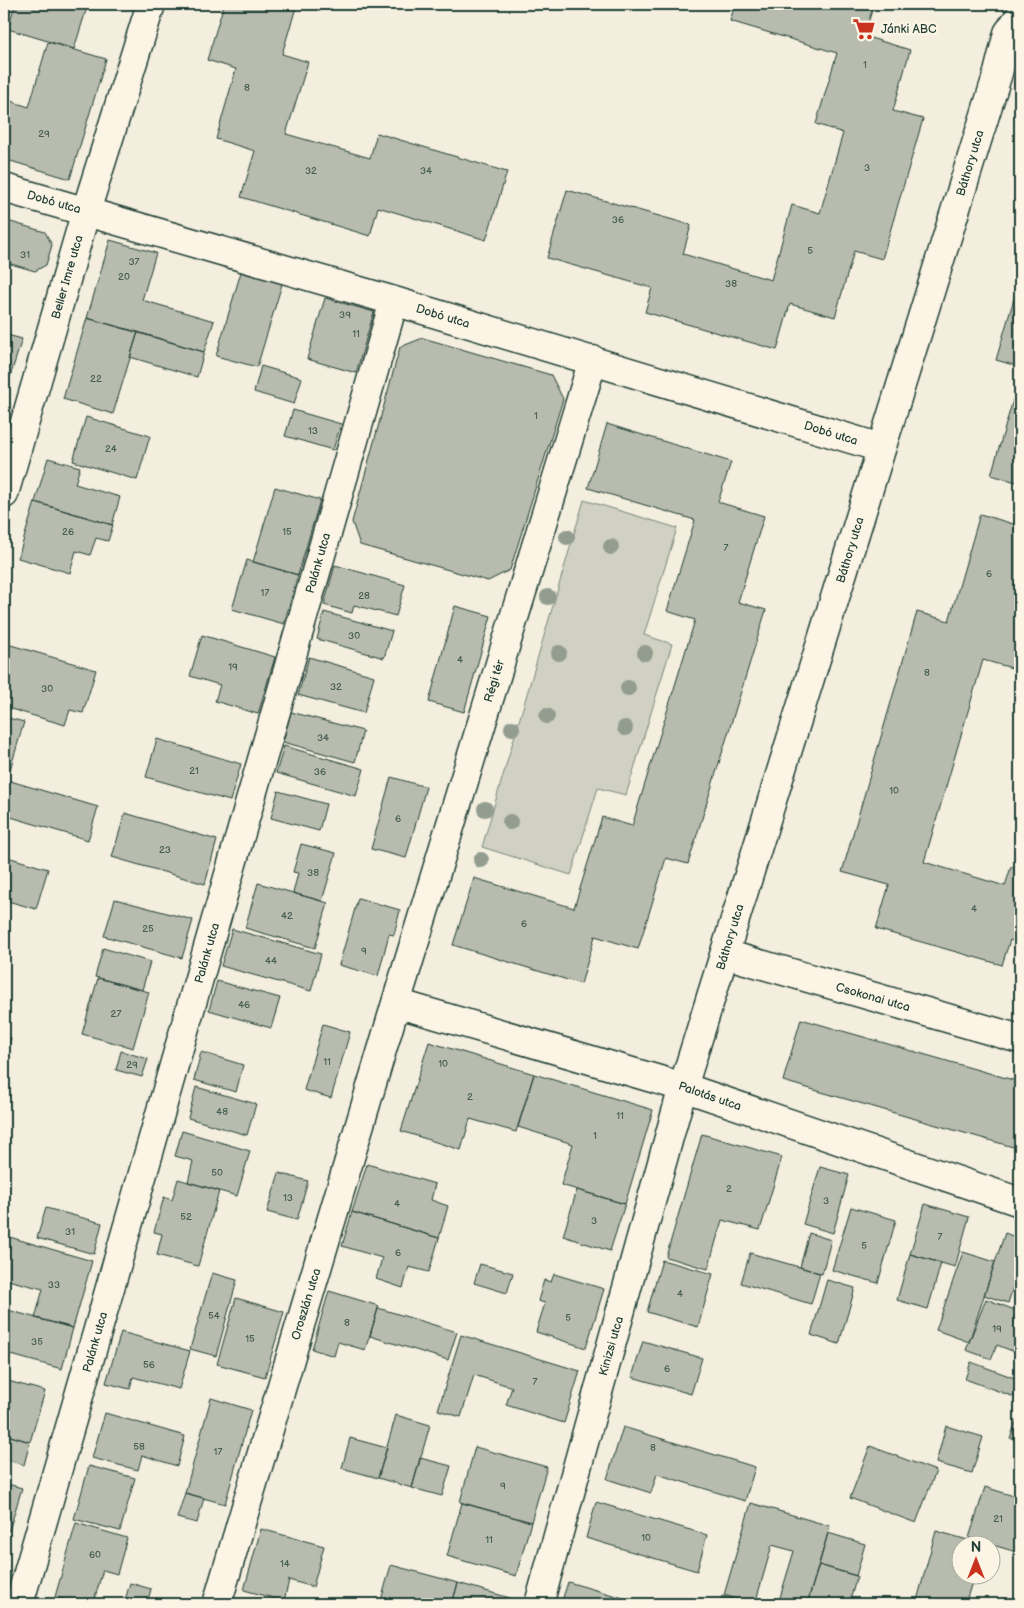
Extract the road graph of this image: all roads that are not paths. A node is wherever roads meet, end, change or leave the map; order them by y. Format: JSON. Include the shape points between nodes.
{"nodes":[{"id":1,"x":151,"y":4,"type":"edge"},
{"id":2,"x":1020,"y":16,"type":"edge"},
{"id":3,"x":4,"y":188,"type":"edge"},
{"id":4,"x":86,"y":211,"type":"junction"},
{"id":5,"x":394,"y":301,"type":"junction"},
{"id":6,"x":592,"y":360,"type":"junction"},
{"id":7,"x":881,"y":448,"type":"junction"},
{"id":8,"x":4,"y":494,"type":"edge"},
{"id":9,"x":725,"y":954,"type":"junction"},
{"id":10,"x":396,"y":1003,"type":"junction"},
{"id":11,"x":1020,"y":1039,"type":"edge"},
{"id":12,"x":683,"y":1087,"type":"junction"},
{"id":13,"x":1020,"y":1202,"type":"edge"},
{"id":14,"x":19,"y":1604,"type":"edge"},
{"id":15,"x":217,"y":1604,"type":"edge"},
{"id":16,"x":539,"y":1604,"type":"edge"}],
"edges":[{"from":1,"to":4,"type":"street","name":"Beller Imre utca"},
{"from":2,"to":7,"type":"street","name":"Báthory utca","via":[[1008,33]]},
{"from":3,"to":4,"type":"street","name":"Dobó utca"},
{"from":4,"to":5,"type":"street","name":"Dobó utca"},
{"from":4,"to":8,"type":"street","name":"Beller Imre utca"},
{"from":5,"to":6,"type":"street","name":"Dobó utca"},
{"from":5,"to":14,"type":"street","name":"Palánk utca"},
{"from":6,"to":7,"type":"street","name":"Dobó utca"},
{"from":6,"to":10,"type":"street","name":"Régi tér"},
{"from":7,"to":9,"type":"street","name":"Báthory utca"},
{"from":9,"to":11,"type":"street","name":"Csokonai utca"},
{"from":9,"to":12,"type":"street","name":"Báthory utca"},
{"from":10,"to":12,"type":"street","name":"Palotás utca"},
{"from":10,"to":15,"type":"street","name":"Oroszlán utca"},
{"from":12,"to":13,"type":"street","name":"Palotás utca"},
{"from":12,"to":16,"type":"street","name":"Kinizsi utca"}]}
